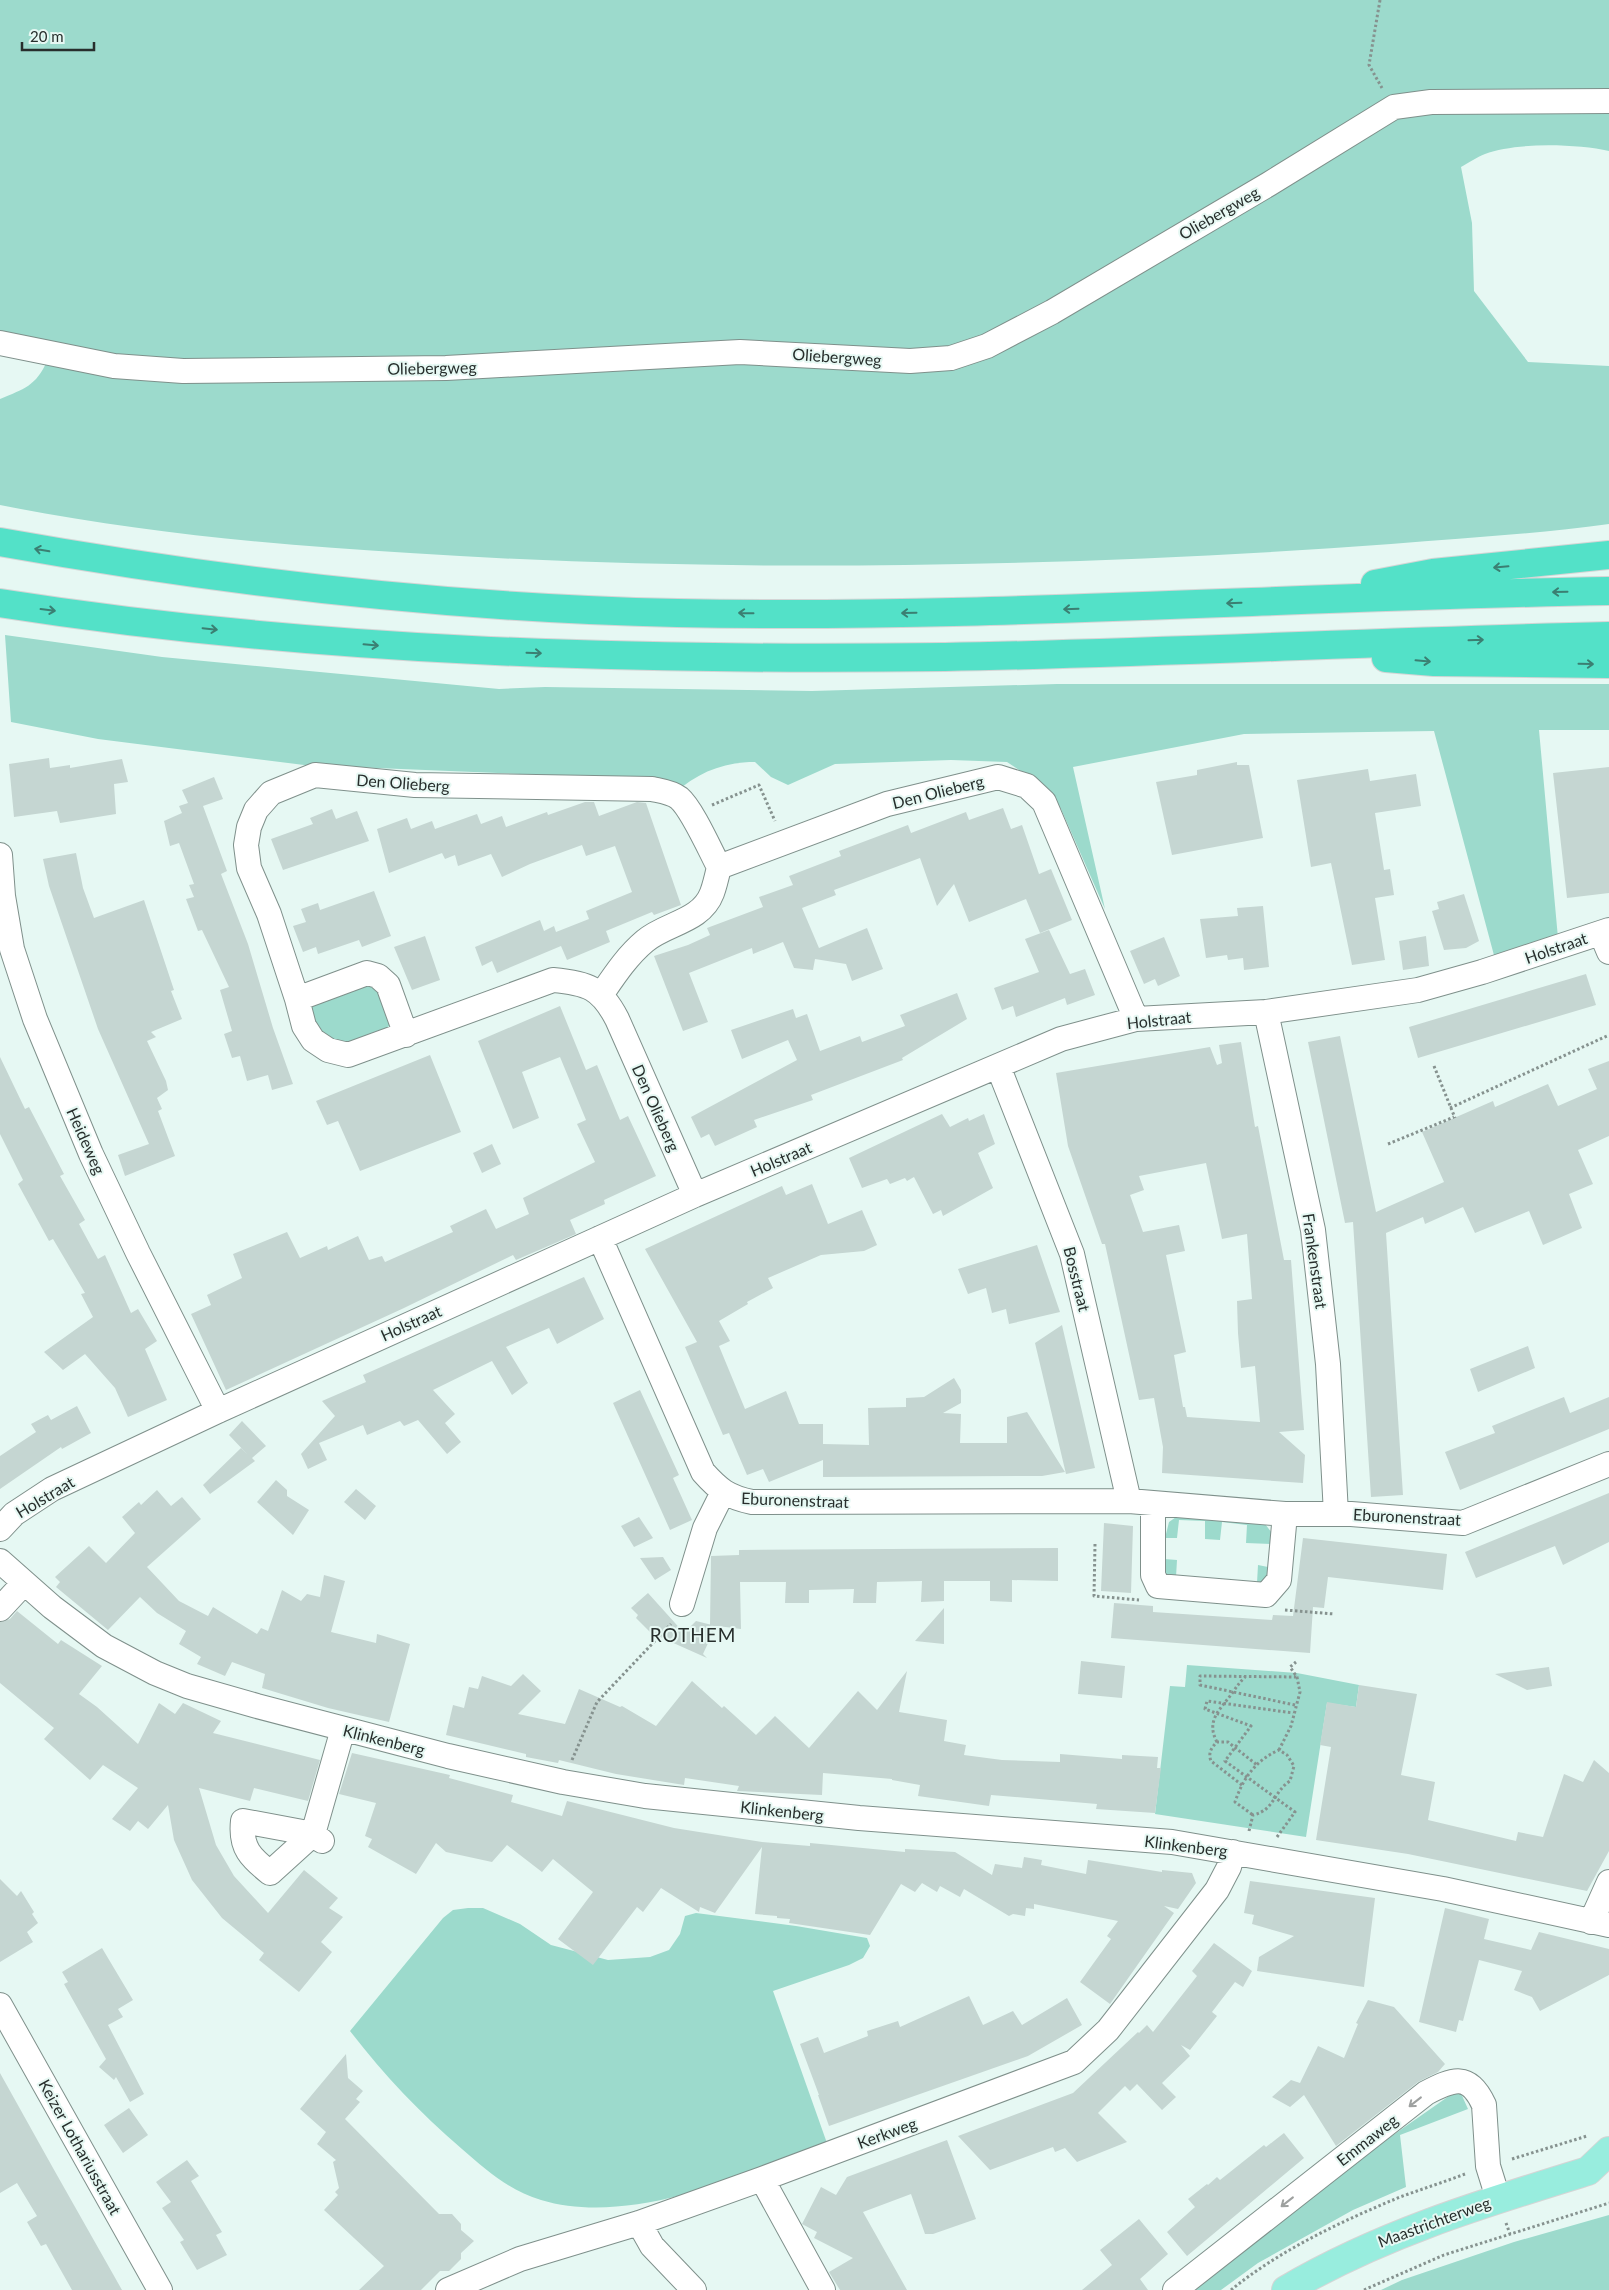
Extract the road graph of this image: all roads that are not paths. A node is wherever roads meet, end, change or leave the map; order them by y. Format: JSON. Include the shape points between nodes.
{"nodes":[{"id":1,"x":1609,"y":101,"type":"edge"},
{"id":2,"x":0,"y":343,"type":"edge"},
{"id":3,"x":0,"y":542,"type":"edge"},
{"id":4,"x":1609,"y":555,"type":"edge"},
{"id":5,"x":1609,"y":591,"type":"edge"},
{"id":6,"x":1282,"y":602,"type":"junction"},
{"id":7,"x":0,"y":603,"type":"edge"},
{"id":8,"x":1609,"y":636,"type":"edge"},
{"id":9,"x":1253,"y":647,"type":"junction"},
{"id":10,"x":1609,"y":664,"type":"edge"},
{"id":11,"x":0,"y":854,"type":"edge"},
{"id":12,"x":719,"y":867,"type":"junction"},
{"id":13,"x":1606,"y":938,"type":"edge"},
{"id":14,"x":601,"y":995,"type":"junction"},
{"id":15,"x":297,"y":999,"type":"junction"},
{"id":16,"x":1266,"y":1012,"type":"junction"},
{"id":17,"x":1136,"y":1019,"type":"junction"},
{"id":18,"x":406,"y":1035,"type":"junction"},
{"id":19,"x":998,"y":1066,"type":"junction"},
{"id":20,"x":695,"y":1195,"type":"junction"},
{"id":21,"x":600,"y":1238,"type":"junction"},
{"id":22,"x":218,"y":1411,"type":"junction"},
{"id":23,"x":1609,"y":1464,"type":"edge"},
{"id":24,"x":723,"y":1492,"type":"junction"},
{"id":25,"x":1129,"y":1502,"type":"junction"},
{"id":26,"x":1154,"y":1504,"type":"junction"},
{"id":27,"x":1285,"y":1514,"type":"junction"},
{"id":28,"x":1336,"y":1514,"type":"junction"},
{"id":29,"x":0,"y":1529,"type":"edge"},
{"id":30,"x":0,"y":1562,"type":"edge"},
{"id":31,"x":24,"y":1583,"type":"junction"},
{"id":32,"x":682,"y":1604,"type":"road end"},
{"id":33,"x":0,"y":1609,"type":"edge"},
{"id":34,"x":343,"y":1729,"type":"junction"},
{"id":35,"x":318,"y":1838,"type":"dead end"},
{"id":36,"x":1238,"y":1853,"type":"junction"},
{"id":37,"x":1609,"y":1882,"type":"edge"},
{"id":38,"x":1600,"y":1923,"type":"edge"},
{"id":39,"x":0,"y":2005,"type":"edge"},
{"id":40,"x":1609,"y":2151,"type":"edge"},
{"id":41,"x":1598,"y":2173,"type":"edge"},
{"id":42,"x":762,"y":2179,"type":"junction"},
{"id":43,"x":1498,"y":2198,"type":"junction"},
{"id":44,"x":640,"y":2223,"type":"junction"},
{"id":45,"x":160,"y":2290,"type":"edge"},
{"id":46,"x":448,"y":2290,"type":"edge"},
{"id":47,"x":694,"y":2290,"type":"edge"},
{"id":48,"x":823,"y":2290,"type":"edge"},
{"id":49,"x":1176,"y":2290,"type":"edge"},
{"id":50,"x":1286,"y":2290,"type":"edge"}],
"edges":[{"from":1,"to":2,"type":"street","name":"Oliebergweg","via":[[1431,102],[1394,107],[1052,312],[988,346],[951,358],[910,361],[740,352],[446,368],[183,371],[114,366]]},
{"from":6,"to":3,"type":"highway","one_way":true,"via":[[901,613],[595,610],[326,591],[94,559]]},
{"from":4,"to":6,"type":"highway","one_way":true,"via":[[1433,573]]},
{"from":5,"to":6,"type":"highway","one_way":true},
{"from":7,"to":9,"type":"highway","one_way":true,"via":[[153,623],[377,645],[558,654],[945,656]]},
{"from":9,"to":8,"type":"highway","one_way":true},
{"from":9,"to":10,"type":"highway","one_way":true,"via":[[1434,662]]},
{"from":11,"to":22,"type":"street","name":"Heideweg","via":[[12,949],[35,1019],[91,1154]]},
{"from":12,"to":14,"type":"street","via":[[711,895],[700,911],[644,942]]},
{"from":12,"to":15,"type":"street","name":"Den Olieberg","via":[[680,798],[671,793],[652,789],[415,785],[315,775],[271,793],[256,810],[246,845],[249,868]]},
{"from":12,"to":17,"type":"street","name":"Den Olieberg","via":[[888,804],[998,776],[1027,786],[1044,802]]},
{"from":13,"to":16,"type":"street","name":"Holstraat","via":[[1418,990]]},
{"from":14,"to":18,"type":"street","name":"Den Olieberg","via":[[591,987],[553,980]]},
{"from":14,"to":20,"type":"street","name":"Den Olieberg","via":[[617,1019]]},
{"from":15,"to":18,"type":"street","name":"Den Olieberg","via":[[304,1026],[313,1040],[328,1050],[348,1055]]},
{"from":15,"to":18,"type":"street","via":[[367,973],[378,976],[388,985]]},
{"from":16,"to":17,"type":"street","name":"Holstraat"},
{"from":16,"to":28,"type":"street","name":"Frankenstraat","via":[[1313,1230],[1328,1364]]},
{"from":17,"to":19,"type":"street","name":"Holstraat","via":[[1061,1039]]},
{"from":19,"to":20,"type":"street","name":"Holstraat"},
{"from":19,"to":25,"type":"street","name":"Bosstraat","via":[[1072,1254]]},
{"from":20,"to":21,"type":"street","name":"Holstraat"},
{"from":21,"to":22,"type":"street","name":"Holstraat"},
{"from":21,"to":24,"type":"street","name":"Eburonenstraat","via":[[702,1472]]},
{"from":22,"to":29,"type":"street","name":"Holstraat","via":[[52,1489],[14,1514]]},
{"from":23,"to":28,"type":"street","name":"Eburonenstraat","via":[[1463,1523]]},
{"from":24,"to":25,"type":"street","name":"Eburonenstraat","via":[[732,1498],[752,1502]]},
{"from":24,"to":32,"type":"street","via":[[705,1528]]},
{"from":25,"to":26,"type":"street","name":"Eburonenstraat"},
{"from":26,"to":27,"type":"street","name":"Eburonenstraat"},
{"from":26,"to":27,"type":"street","via":[[1153,1575],[1158,1586],[1266,1595],[1279,1580]]},
{"from":27,"to":28,"type":"street","name":"Eburonenstraat"},
{"from":30,"to":31,"type":"street","name":"Klinkenberg"},
{"from":31,"to":33,"type":"street"},
{"from":31,"to":34,"type":"street","name":"Klinkenberg","via":[[104,1646],[155,1674],[187,1686]]},
{"from":34,"to":35,"type":"street"},
{"from":34,"to":36,"type":"street","name":"Klinkenberg","via":[[620,1793],[859,1818],[1172,1842]]},
{"from":36,"to":38,"type":"street","name":"Klinkenberg","via":[[1443,1889]]},
{"from":36,"to":42,"type":"street","name":"Kerkweg","via":[[1216,1890],[1108,2030],[1074,2062]]},
{"from":37,"to":38,"type":"street"},
{"from":39,"to":45,"type":"street","name":"Keizer Lothariusstraat"},
{"from":40,"to":41,"type":"main road","name":"Maastrichterweg"},
{"from":41,"to":43,"type":"main road","name":"Maastrichterweg"},
{"from":42,"to":44,"type":"street","name":"Kerkweg"},
{"from":42,"to":48,"type":"street"},
{"from":43,"to":49,"type":"street","name":"Emmaweg","one_way":true,"via":[[1488,2166],[1484,2105],[1468,2083],[1458,2080],[1446,2082],[1426,2093]]},
{"from":43,"to":50,"type":"main road","name":"Maastrichterweg","via":[[1395,2235]]},
{"from":44,"to":46,"type":"street","name":"Kerkweg","via":[[520,2259]]},
{"from":44,"to":47,"type":"street","via":[[652,2246]]}]}
